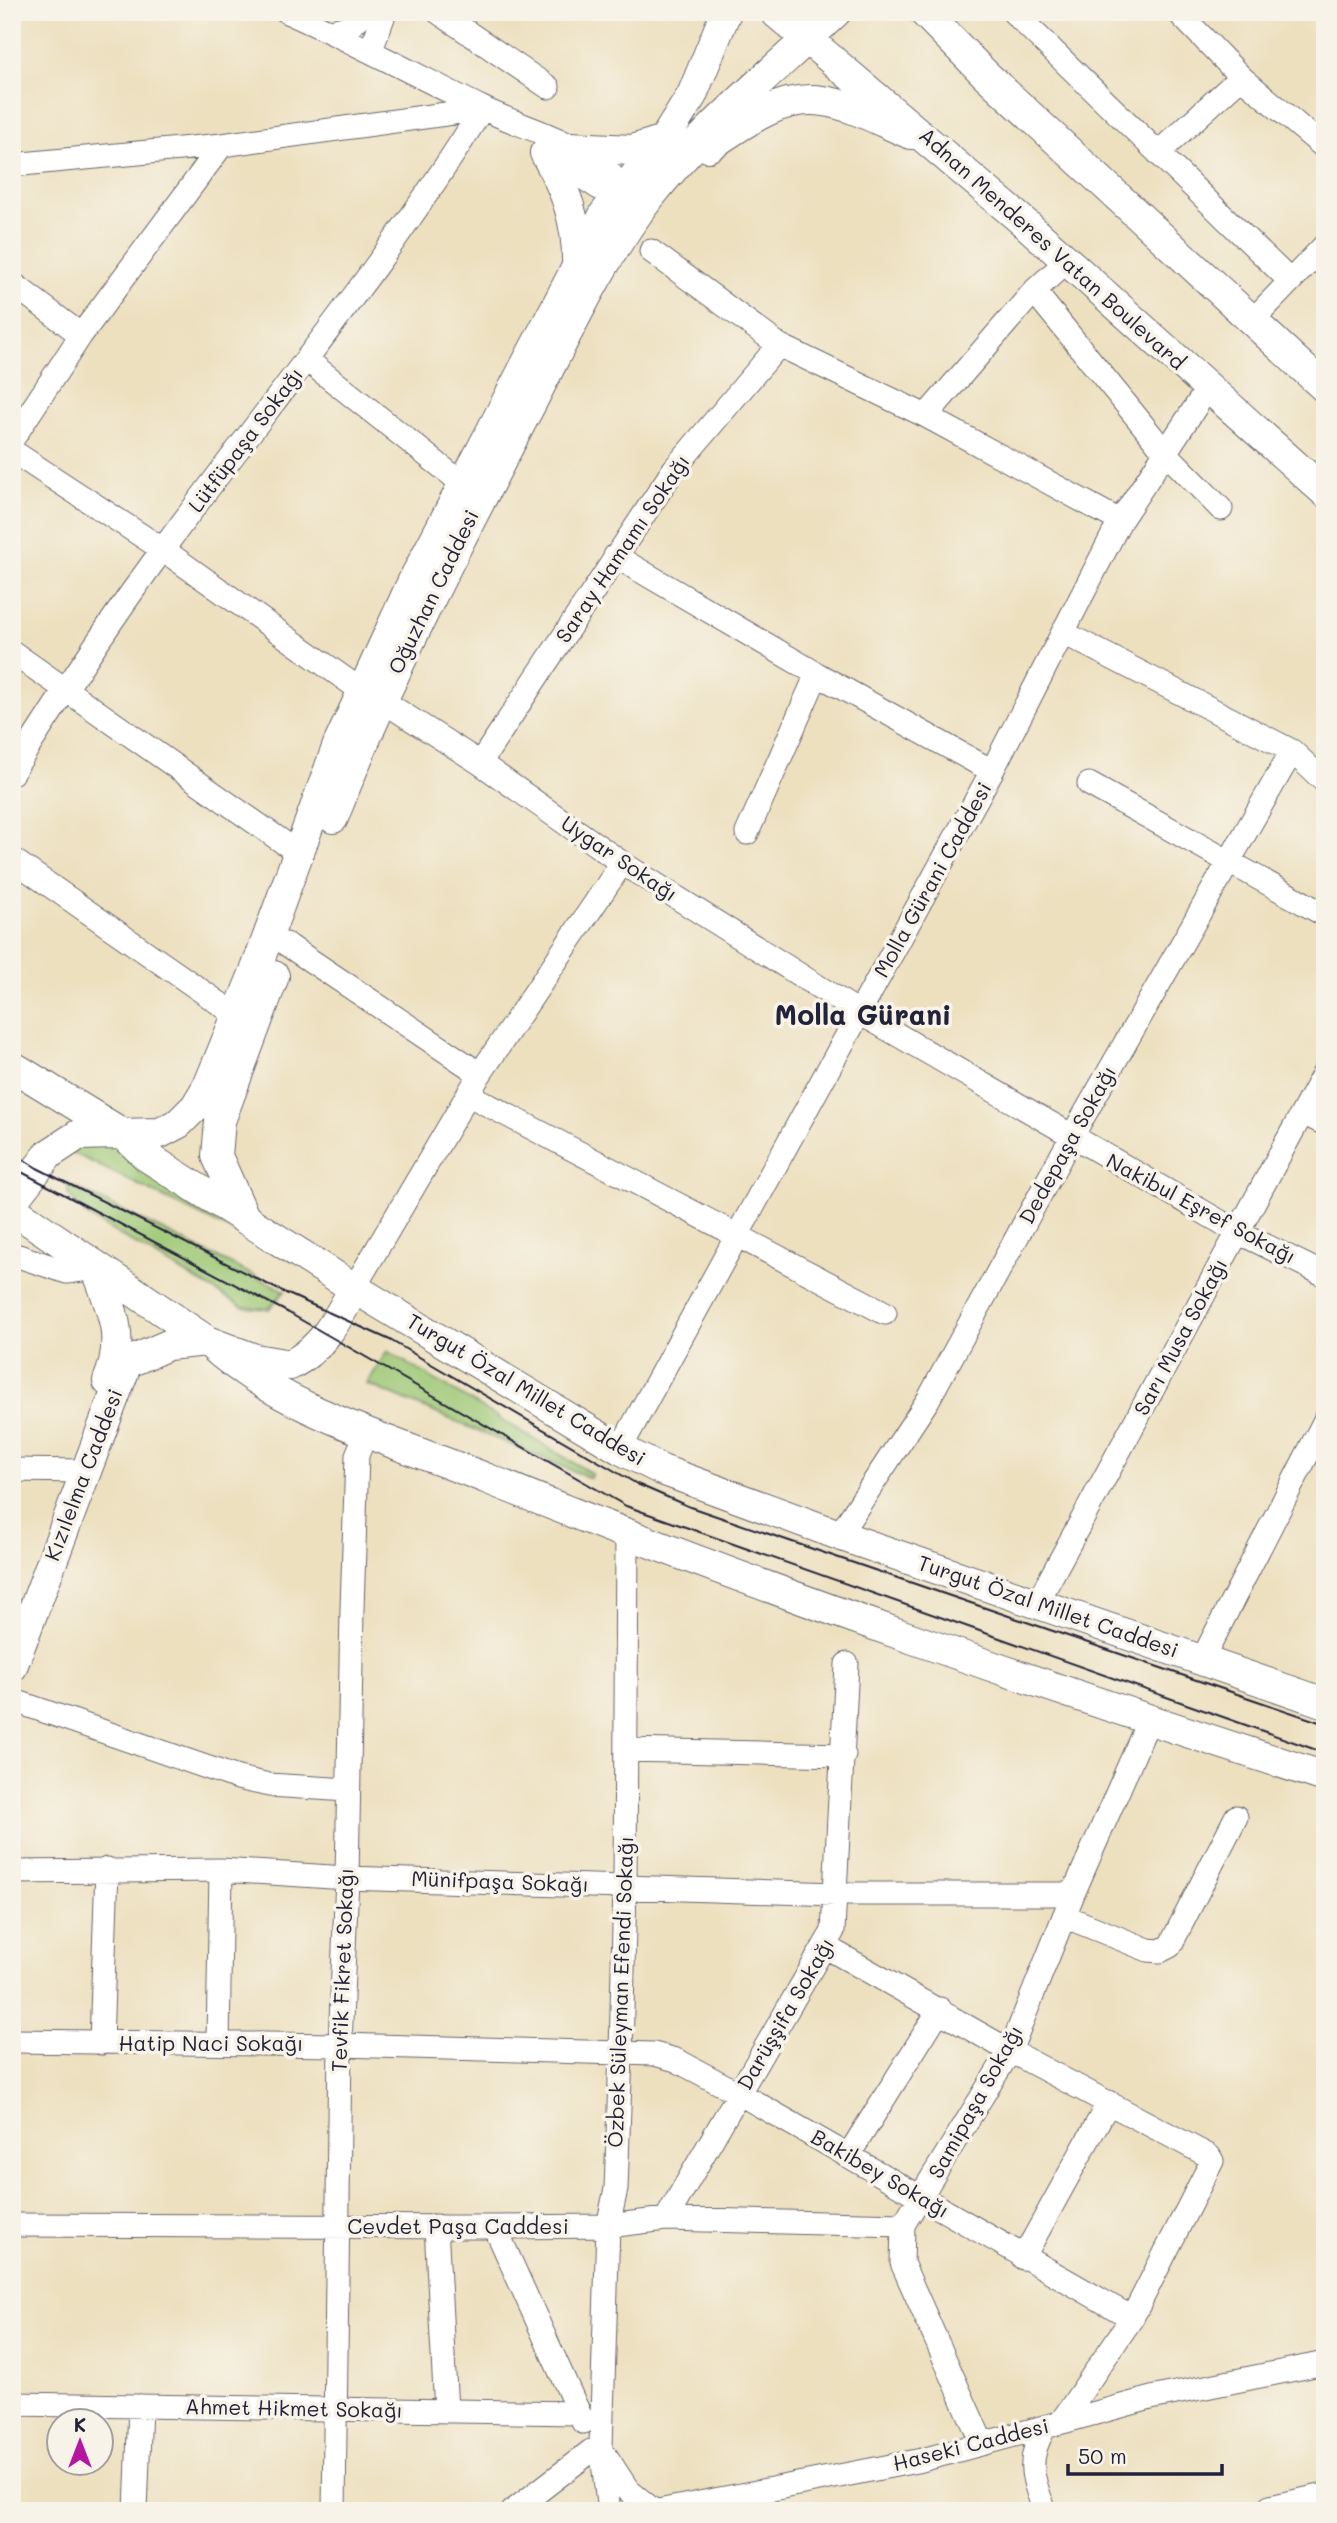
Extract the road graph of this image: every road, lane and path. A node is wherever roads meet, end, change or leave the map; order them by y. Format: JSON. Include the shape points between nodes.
{"nodes":[{"id":1,"x":287,"y":12,"type":"edge"},
{"id":2,"x":366,"y":12,"type":"edge"},
{"id":3,"x":385,"y":12,"type":"edge"},
{"id":4,"x":439,"y":12,"type":"edge"},
{"id":5,"x":714,"y":12,"type":"edge"},
{"id":6,"x":726,"y":12,"type":"edge"},
{"id":7,"x":775,"y":12,"type":"edge"},
{"id":8,"x":836,"y":12,"type":"edge"},
{"id":9,"x":924,"y":12,"type":"edge"},
{"id":10,"x":1013,"y":12,"type":"edge"},
{"id":11,"x":1178,"y":12,"type":"edge"},
{"id":12,"x":332,"y":31,"type":"junction"},
{"id":13,"x":807,"y":37,"type":"junction"},
{"id":14,"x":713,"y":46,"type":"junction"},
{"id":15,"x":371,"y":50,"type":"junction"},
{"id":16,"x":1241,"y":77,"type":"junction"},
{"id":17,"x":548,"y":87,"type":"dead end"},
{"id":18,"x":482,"y":109,"type":"junction"},
{"id":19,"x":664,"y":139,"type":"junction"},
{"id":20,"x":933,"y":142,"type":"junction"},
{"id":21,"x":222,"y":145,"type":"junction"},
{"id":22,"x":1325,"y":148,"type":"edge"},
{"id":23,"x":557,"y":150,"type":"junction"},
{"id":24,"x":1158,"y":153,"type":"junction"},
{"id":25,"x":12,"y":165,"type":"edge"},
{"id":26,"x":673,"y":169,"type":"junction"},
{"id":27,"x":633,"y":197,"type":"junction"},
{"id":28,"x":1325,"y":245,"type":"edge"},
{"id":29,"x":652,"y":251,"type":"dead end"},
{"id":30,"x":1068,"y":260,"type":"junction"},
{"id":31,"x":577,"y":266,"type":"junction"},
{"id":32,"x":1290,"y":281,"type":"junction"},
{"id":33,"x":12,"y":283,"type":"edge"},
{"id":34,"x":1034,"y":291,"type":"junction"},
{"id":35,"x":1252,"y":321,"type":"junction"},
{"id":36,"x":81,"y":335,"type":"junction"},
{"id":37,"x":779,"y":345,"type":"junction"},
{"id":38,"x":307,"y":360,"type":"junction"},
{"id":39,"x":1208,"y":388,"type":"junction"},
{"id":40,"x":1325,"y":388,"type":"edge"},
{"id":41,"x":926,"y":416,"type":"junction"},
{"id":42,"x":12,"y":440,"type":"edge"},
{"id":43,"x":12,"y":451,"type":"edge"},
{"id":44,"x":1164,"y":451,"type":"junction"},
{"id":45,"x":473,"y":489,"type":"junction"},
{"id":46,"x":1325,"y":492,"type":"edge"},
{"id":47,"x":1221,"y":509,"type":"dead end"},
{"id":48,"x":1120,"y":521,"type":"junction"},
{"id":49,"x":162,"y":550,"type":"junction"},
{"id":50,"x":615,"y":556,"type":"junction"},
{"id":51,"x":1064,"y":633,"type":"junction"},
{"id":52,"x":12,"y":652,"type":"edge"},
{"id":53,"x":817,"y":674,"type":"junction"},
{"id":54,"x":65,"y":688,"type":"junction"},
{"id":55,"x":372,"y":695,"type":"junction"},
{"id":56,"x":1292,"y":751,"type":"junction"},
{"id":57,"x":480,"y":763,"type":"junction"},
{"id":58,"x":992,"y":771,"type":"junction"},
{"id":59,"x":12,"y":773,"type":"edge"},
{"id":60,"x":1325,"y":782,"type":"edge"},
{"id":61,"x":1089,"y":784,"type":"dead end"},
{"id":62,"x":747,"y":833,"type":"dead end"},
{"id":63,"x":308,"y":858,"type":"junction"},
{"id":64,"x":12,"y":859,"type":"edge"},
{"id":65,"x":1228,"y":860,"type":"junction"},
{"id":66,"x":622,"y":863,"type":"junction"},
{"id":67,"x":1325,"y":915,"type":"edge"},
{"id":68,"x":286,"y":944,"type":"junction"},
{"id":69,"x":860,"y":1013,"type":"junction"},
{"id":70,"x":236,"y":1015,"type":"junction"},
{"id":71,"x":12,"y":1066,"type":"edge"},
{"id":72,"x":1325,"y":1071,"type":"edge"},
{"id":73,"x":480,"y":1074,"type":"junction"},
{"id":74,"x":469,"y":1096,"type":"junction"},
{"id":75,"x":1303,"y":1113,"type":"junction"},
{"id":76,"x":1325,"y":1124,"type":"edge"},
{"id":77,"x":123,"y":1134,"type":"junction"},
{"id":78,"x":1071,"y":1138,"type":"junction"},
{"id":79,"x":12,"y":1202,"type":"edge"},
{"id":80,"x":12,"y":1209,"type":"edge"},
{"id":81,"x":245,"y":1219,"type":"junction"},
{"id":82,"x":1238,"y":1232,"type":"junction"},
{"id":83,"x":738,"y":1238,"type":"junction"},
{"id":84,"x":12,"y":1254,"type":"edge"},
{"id":85,"x":96,"y":1268,"type":"junction"},
{"id":86,"x":1325,"y":1275,"type":"edge"},
{"id":87,"x":354,"y":1288,"type":"junction"},
{"id":88,"x":885,"y":1313,"type":"dead end"},
{"id":89,"x":207,"y":1341,"type":"junction"},
{"id":90,"x":1323,"y":1426,"type":"edge"},
{"id":91,"x":367,"y":1431,"type":"junction"},
{"id":92,"x":620,"y":1449,"type":"junction"},
{"id":93,"x":12,"y":1470,"type":"edge"},
{"id":94,"x":78,"y":1472,"type":"junction"},
{"id":95,"x":627,"y":1535,"type":"junction"},
{"id":96,"x":839,"y":1535,"type":"junction"},
{"id":97,"x":1037,"y":1602,"type":"junction"},
{"id":98,"x":12,"y":1618,"type":"edge"},
{"id":99,"x":1202,"y":1660,"type":"junction"},
{"id":100,"x":847,"y":1664,"type":"dead end"},
{"id":101,"x":12,"y":1667,"type":"edge"},
{"id":102,"x":12,"y":1700,"type":"edge"},
{"id":103,"x":1325,"y":1703,"type":"edge"},
{"id":104,"x":1149,"y":1720,"type":"junction"},
{"id":105,"x":626,"y":1750,"type":"junction"},
{"id":106,"x":844,"y":1755,"type":"junction"},
{"id":107,"x":1325,"y":1777,"type":"edge"},
{"id":108,"x":348,"y":1790,"type":"junction"},
{"id":109,"x":1236,"y":1817,"type":"dead end"},
{"id":110,"x":107,"y":1869,"type":"junction"},
{"id":111,"x":221,"y":1870,"type":"junction"},
{"id":112,"x":12,"y":1872,"type":"edge"},
{"id":113,"x":347,"y":1878,"type":"junction"},
{"id":114,"x":625,"y":1885,"type":"junction"},
{"id":115,"x":837,"y":1894,"type":"junction"},
{"id":116,"x":1073,"y":1894,"type":"junction"},
{"id":117,"x":1064,"y":1916,"type":"junction"},
{"id":118,"x":826,"y":1947,"type":"junction"},
{"id":119,"x":940,"y":2009,"type":"junction"},
{"id":120,"x":12,"y":2041,"type":"edge"},
{"id":121,"x":101,"y":2043,"type":"junction"},
{"id":122,"x":218,"y":2043,"type":"junction"},
{"id":123,"x":340,"y":2045,"type":"junction"},
{"id":124,"x":1010,"y":2051,"type":"junction"},
{"id":125,"x":621,"y":2053,"type":"junction"},
{"id":126,"x":740,"y":2094,"type":"junction"},
{"id":127,"x":1109,"y":2102,"type":"junction"},
{"id":128,"x":848,"y":2156,"type":"junction"},
{"id":129,"x":922,"y":2197,"type":"junction"},
{"id":130,"x":666,"y":2219,"type":"junction"},
{"id":131,"x":12,"y":2225,"type":"edge"},
{"id":132,"x":903,"y":2225,"type":"junction"},
{"id":133,"x":336,"y":2226,"type":"junction"},
{"id":134,"x":436,"y":2226,"type":"junction"},
{"id":135,"x":608,"y":2226,"type":"junction"},
{"id":136,"x":495,"y":2227,"type":"junction"},
{"id":137,"x":1023,"y":2258,"type":"junction"},
{"id":138,"x":1132,"y":2318,"type":"junction"},
{"id":139,"x":1325,"y":2363,"type":"edge"},
{"id":140,"x":12,"y":2404,"type":"edge"},
{"id":141,"x":140,"y":2406,"type":"junction"},
{"id":142,"x":335,"y":2410,"type":"junction"},
{"id":143,"x":446,"y":2412,"type":"junction"},
{"id":144,"x":576,"y":2413,"type":"junction"},
{"id":145,"x":1052,"y":2425,"type":"junction"},
{"id":146,"x":982,"y":2443,"type":"junction"},
{"id":147,"x":601,"y":2447,"type":"junction"},
{"id":148,"x":1325,"y":2495,"type":"edge"},
{"id":149,"x":688,"y":2507,"type":"edge"},
{"id":150,"x":136,"y":2511,"type":"edge"},
{"id":151,"x":334,"y":2511,"type":"edge"},
{"id":152,"x":513,"y":2511,"type":"edge"},
{"id":153,"x":609,"y":2511,"type":"edge"},
{"id":154,"x":656,"y":2511,"type":"edge"},
{"id":155,"x":1045,"y":2511,"type":"edge"},
{"id":156,"x":1268,"y":2511,"type":"edge"}],
"edges":[{"from":1,"to":12,"type":"street"},
{"from":2,"to":12,"type":"street","via":[[350,26]]},
{"from":3,"to":15,"type":"street"},
{"from":4,"to":17,"type":"street"},
{"from":5,"to":14,"type":"main road"},
{"from":6,"to":14,"type":"main road","name":"Oğuzhan Caddesi"},
{"from":7,"to":13,"type":"main road","name":"Adnan Menderes Vatan Boulevard"},
{"from":8,"to":13,"type":"main road","name":"Oğuzhan Caddesi"},
{"from":9,"to":35,"type":"main road"},
{"from":10,"to":24,"type":"street"},
{"from":11,"to":16,"type":"street"},
{"from":12,"to":15,"type":"street"},
{"from":13,"to":20,"type":"main road","name":"Adnan Menderes Vatan Boulevard"},
{"from":13,"to":26,"type":"main road","name":"Oğuzhan Caddesi","via":[[728,109]]},
{"from":14,"to":19,"type":"main road","name":"Oğuzhan Caddesi"},
{"from":15,"to":18,"type":"street"},
{"from":16,"to":22,"type":"street"},
{"from":16,"to":24,"type":"street"},
{"from":18,"to":21,"type":"street"},
{"from":18,"to":23,"type":"street"},
{"from":18,"to":38,"type":"street","name":"Lütfüpaşa Sokağı"},
{"from":19,"to":23,"type":"main road","via":[[632,150]]},
{"from":19,"to":27,"type":"main road","name":"Oğuzhan Caddesi"},
{"from":20,"to":26,"type":"main road","via":[[822,100],[802,102],[750,119]]},
{"from":20,"to":30,"type":"main road","name":"Adnan Menderes Vatan Boulevard"},
{"from":21,"to":25,"type":"street"},
{"from":21,"to":36,"type":"street"},
{"from":23,"to":27,"type":"street","via":[[608,171]]},
{"from":23,"to":31,"type":"main road","via":[[578,237]]},
{"from":24,"to":32,"type":"street"},
{"from":26,"to":27,"type":"main road","name":"Oğuzhan Caddesi"},
{"from":27,"to":31,"type":"main road","name":"Oğuzhan Caddesi"},
{"from":27,"to":45,"type":"main road","name":"Oğuzhan Caddesi","via":[[586,299]]},
{"from":28,"to":32,"type":"street"},
{"from":29,"to":37,"type":"street"},
{"from":30,"to":34,"type":"street"},
{"from":30,"to":39,"type":"main road","name":"Adnan Menderes Vatan Boulevard"},
{"from":31,"to":45,"type":"main road","name":"Oğuzhan Caddesi"},
{"from":32,"to":35,"type":"street"},
{"from":33,"to":36,"type":"street"},
{"from":34,"to":41,"type":"street"},
{"from":34,"to":44,"type":"street"},
{"from":35,"to":40,"type":"main road"},
{"from":36,"to":42,"type":"street"},
{"from":37,"to":41,"type":"street"},
{"from":37,"to":50,"type":"street","name":"Saray Hamamı Sokağı","via":[[674,470]]},
{"from":38,"to":45,"type":"street"},
{"from":38,"to":49,"type":"street","name":"Lütfüpaşa Sokağı"},
{"from":39,"to":44,"type":"street","name":"Molla Gürani Caddesi"},
{"from":39,"to":46,"type":"main road","name":"Adnan Menderes Vatan Boulevard"},
{"from":41,"to":48,"type":"street"},
{"from":43,"to":49,"type":"street","name":"Uygar Sokağı"},
{"from":44,"to":47,"type":"street"},
{"from":44,"to":48,"type":"street","name":"Molla Gürani Caddesi"},
{"from":45,"to":55,"type":"main road","name":"Oğuzhan Caddesi","via":[[432,591]]},
{"from":48,"to":51,"type":"street","name":"Molla Gürani Caddesi"},
{"from":49,"to":54,"type":"street","name":"Lütfüpaşa Sokağı"},
{"from":49,"to":55,"type":"street","name":"Uygar Sokağı"},
{"from":50,"to":53,"type":"street"},
{"from":50,"to":57,"type":"street","name":"Saray Hamamı Sokağı"},
{"from":51,"to":56,"type":"street"},
{"from":51,"to":58,"type":"street","name":"Molla Gürani Caddesi"},
{"from":52,"to":54,"type":"street"},
{"from":53,"to":58,"type":"street"},
{"from":53,"to":62,"type":"street"},
{"from":54,"to":59,"type":"street","name":"Lütfüpaşa Sokağı"},
{"from":54,"to":63,"type":"street"},
{"from":55,"to":57,"type":"street","name":"Uygar Sokağı"},
{"from":55,"to":63,"type":"main road","name":"Oğuzhan Caddesi"},
{"from":56,"to":60,"type":"street"},
{"from":56,"to":65,"type":"street","name":"Dedepaşa Sokağı"},
{"from":57,"to":66,"type":"street","name":"Uygar Sokağı"},
{"from":58,"to":69,"type":"street","name":"Molla Gürani Caddesi"},
{"from":61,"to":65,"type":"street"},
{"from":63,"to":68,"type":"main road","name":"Oğuzhan Caddesi"},
{"from":63,"to":70,"type":"main road","name":"Oğuzhan Caddesi"},
{"from":64,"to":70,"type":"street"},
{"from":65,"to":67,"type":"street"},
{"from":65,"to":78,"type":"street","name":"Dedepaşa Sokağı"},
{"from":66,"to":69,"type":"street","name":"Uygar Sokağı"},
{"from":66,"to":73,"type":"street"},
{"from":68,"to":73,"type":"street"},
{"from":68,"to":81,"type":"main road","name":"Oğuzhan Caddesi","via":[[220,1121],[217,1156]]},
{"from":69,"to":78,"type":"street","name":"Nakibul Eşref Sokağı"},
{"from":69,"to":83,"type":"street","name":"Molla Gürani Caddesi"},
{"from":70,"to":77,"type":"main road","name":"Oğuzhan Caddesi","via":[[196,1106],[170,1130]]},
{"from":71,"to":77,"type":"main road","name":"Turgut Özal Millet Caddesi"},
{"from":72,"to":75,"type":"street","name":"Sarı Musa Sokağı"},
{"from":73,"to":74,"type":"street"},
{"from":74,"to":83,"type":"street"},
{"from":74,"to":87,"type":"street"},
{"from":75,"to":76,"type":"street"},
{"from":75,"to":82,"type":"street","name":"Sarı Musa Sokağı"},
{"from":77,"to":79,"type":"main road","name":"Oğuzhan Caddesi","via":[[87,1133],[63,1143]]},
{"from":77,"to":81,"type":"main road","name":"Turgut Özal Millet Caddesi","via":[[146,1156]]},
{"from":78,"to":82,"type":"street","name":"Nakibul Eşref Sokağı"},
{"from":78,"to":96,"type":"street","name":"Dedepaşa Sokağı","via":[[928,1400]]},
{"from":80,"to":85,"type":"main road"},
{"from":81,"to":87,"type":"main road","name":"Turgut Özal Millet Caddesi"},
{"from":82,"to":86,"type":"street","name":"Nakibul Eşref Sokağı"},
{"from":82,"to":97,"type":"street","name":"Sarı Musa Sokağı"},
{"from":83,"to":88,"type":"street"},
{"from":83,"to":92,"type":"street","name":"Molla Gürani Caddesi"},
{"from":84,"to":85,"type":"street","via":[[67,1272]]},
{"from":85,"to":89,"type":"main road"},
{"from":85,"to":94,"type":"main road","name":"Kızılelma Caddesi","via":[[118,1330],[116,1361]]},
{"from":87,"to":89,"type":"main road","via":[[316,1349],[290,1365],[255,1359]]},
{"from":87,"to":92,"type":"main road","name":"Turgut Özal Millet Caddesi"},
{"from":89,"to":91,"type":"main road","via":[[230,1363],[262,1382]]},
{"from":89,"to":94,"type":"main road","name":"Kızılelma Caddesi","via":[[169,1345],[127,1363]]},
{"from":90,"to":99,"type":"street"},
{"from":91,"to":95,"type":"main road"},
{"from":91,"to":108,"type":"street","name":"Tevfik Fikret Sokağı","via":[[357,1455]]},
{"from":92,"to":96,"type":"main road","name":"Turgut Özal Millet Caddesi","via":[[662,1470]]},
{"from":93,"to":94,"type":"street"},
{"from":94,"to":98,"type":"main road","name":"Kızılelma Caddesi"},
{"from":94,"to":101,"type":"main road","name":"Kızılelma Caddesi"},
{"from":95,"to":104,"type":"main road"},
{"from":95,"to":105,"type":"street","name":"Özbek Süleyman Efendi Sokağı"},
{"from":96,"to":97,"type":"main road","name":"Turgut Özal Millet Caddesi"},
{"from":97,"to":99,"type":"main road","name":"Turgut Özal Millet Caddesi"},
{"from":99,"to":103,"type":"main road","name":"Turgut Özal Millet Caddesi"},
{"from":100,"to":106,"type":"street","name":"Darüşşifa Sokağı"},
{"from":102,"to":108,"type":"street","via":[[239,1778]]},
{"from":104,"to":107,"type":"main road"},
{"from":104,"to":116,"type":"street","name":"Samipaşa Sokağı"},
{"from":105,"to":106,"type":"street"},
{"from":105,"to":114,"type":"street","name":"Özbek Süleyman Efendi Sokağı"},
{"from":106,"to":115,"type":"street","name":"Darüşşifa Sokağı"},
{"from":108,"to":113,"type":"street","name":"Tevfik Fikret Sokağı"},
{"from":109,"to":117,"type":"street","via":[[1170,1946],[1148,1950]]},
{"from":110,"to":111,"type":"street","name":"Münifpaşa Sokağı"},
{"from":110,"to":112,"type":"street","name":"Münifpaşa Sokağı"},
{"from":110,"to":121,"type":"street"},
{"from":111,"to":113,"type":"street","name":"Münifpaşa Sokağı"},
{"from":111,"to":122,"type":"street"},
{"from":113,"to":114,"type":"street","name":"Münifpaşa Sokağı"},
{"from":113,"to":123,"type":"street","name":"Tevfik Fikret Sokağı"},
{"from":114,"to":115,"type":"street","name":"Münifpaşa Sokağı"},
{"from":114,"to":125,"type":"street","name":"Özbek Süleyman Efendi Sokağı"},
{"from":115,"to":116,"type":"street","name":"Münifpaşa Sokağı"},
{"from":115,"to":118,"type":"street","name":"Darüşşifa Sokağı","via":[[833,1931]]},
{"from":116,"to":117,"type":"street","name":"Samipaşa Sokağı"},
{"from":117,"to":124,"type":"street","name":"Samipaşa Sokağı"},
{"from":118,"to":119,"type":"street"},
{"from":118,"to":126,"type":"street","name":"Darüşşifa Sokağı"},
{"from":119,"to":124,"type":"street"},
{"from":119,"to":128,"type":"street"},
{"from":120,"to":121,"type":"street","name":"Hatip Naci Sokağı"},
{"from":121,"to":122,"type":"street","name":"Hatip Naci Sokağı"},
{"from":122,"to":123,"type":"street","name":"Hatip Naci Sokağı"},
{"from":123,"to":125,"type":"street","name":"Hatip Naci Sokağı"},
{"from":123,"to":133,"type":"street","name":"Tevfik Fikret Sokağı"},
{"from":124,"to":127,"type":"street"},
{"from":124,"to":129,"type":"street","name":"Samipaşa Sokağı"},
{"from":125,"to":126,"type":"street","name":"Bakibey Sokağı","via":[[676,2060]]},
{"from":125,"to":135,"type":"street","name":"Özbek Süleyman Efendi Sokağı","via":[[616,2189]]},
{"from":126,"to":128,"type":"street","name":"Bakibey Sokağı"},
{"from":126,"to":130,"type":"street","name":"Darüşşifa Sokağı"},
{"from":127,"to":137,"type":"street"},
{"from":127,"to":138,"type":"street","via":[[1212,2161]]},
{"from":128,"to":129,"type":"street","name":"Bakibey Sokağı"},
{"from":129,"to":132,"type":"street","name":"Samipaşa Sokağı"},
{"from":129,"to":137,"type":"street","name":"Bakibey Sokağı"},
{"from":130,"to":132,"type":"street","name":"Cevdet Paşa Caddesi"},
{"from":130,"to":135,"type":"street","name":"Cevdet Paşa Caddesi"},
{"from":131,"to":133,"type":"street","name":"Cevdet Paşa Caddesi"},
{"from":132,"to":146,"type":"street","via":[[902,2263]]},
{"from":133,"to":134,"type":"street","name":"Cevdet Paşa Caddesi"},
{"from":133,"to":142,"type":"street","name":"Tevfik Fikret Sokağı"},
{"from":134,"to":136,"type":"street","name":"Cevdet Paşa Caddesi"},
{"from":134,"to":143,"type":"street"},
{"from":135,"to":136,"type":"street","name":"Cevdet Paşa Caddesi"},
{"from":135,"to":147,"type":"street","name":"Özbek Süleyman Efendi Sokağı"},
{"from":136,"to":144,"type":"street"},
{"from":137,"to":138,"type":"street","name":"Bakibey Sokağı"},
{"from":138,"to":145,"type":"street"},
{"from":139,"to":145,"type":"street","name":"Haseki Caddesi","via":[[1151,2398]]},
{"from":140,"to":141,"type":"street","name":"Ahmet Hikmet Sokağı"},
{"from":141,"to":142,"type":"street","name":"Ahmet Hikmet Sokağı"},
{"from":141,"to":150,"type":"street"},
{"from":142,"to":143,"type":"street","name":"Ahmet Hikmet Sokağı"},
{"from":142,"to":151,"type":"street","name":"Tevfik Fikret Sokağı"},
{"from":143,"to":144,"type":"street","name":"Ahmet Hikmet Sokağı"},
{"from":144,"to":147,"type":"street"},
{"from":145,"to":146,"type":"street","name":"Haseki Caddesi"},
{"from":145,"to":155,"type":"street","via":[[1032,2455],[1031,2475]]},
{"from":146,"to":149,"type":"street","name":"Haseki Caddesi"},
{"from":147,"to":152,"type":"street"},
{"from":147,"to":153,"type":"street","name":"Özbek Süleyman Efendi Sokağı"},
{"from":147,"to":154,"type":"street","via":[[628,2490]]},
{"from":148,"to":156,"type":"street"},
{"from":149,"to":154,"type":"street","name":"Haseki Caddesi"}]}
